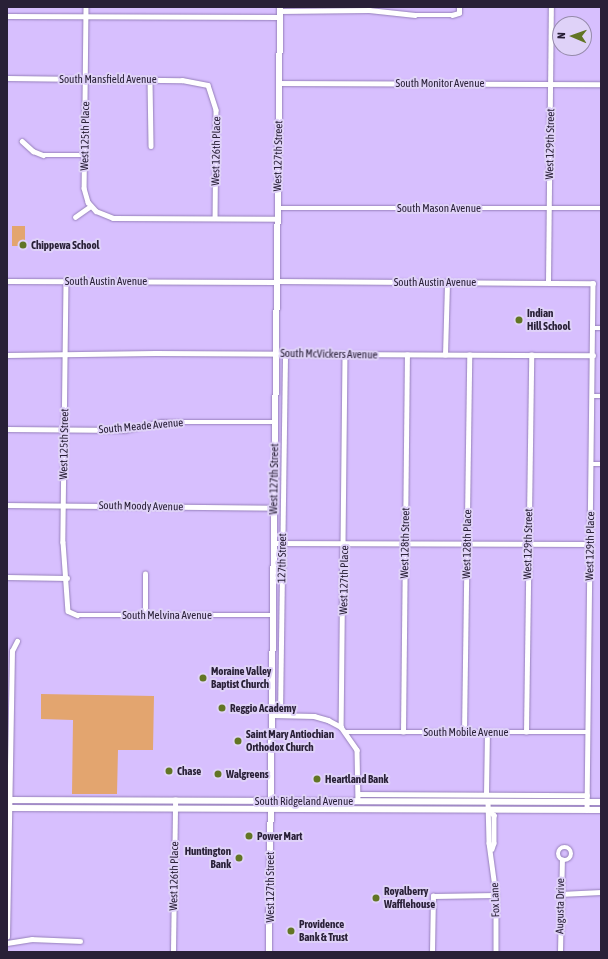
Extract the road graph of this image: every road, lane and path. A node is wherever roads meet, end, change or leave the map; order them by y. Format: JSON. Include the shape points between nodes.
{"nodes":[{"id":1,"x":86,"y":7,"type":"edge"},
{"id":2,"x":459,"y":7,"type":"edge"},
{"id":3,"x":551,"y":7,"type":"edge"},
{"id":4,"x":280,"y":12,"type":"edge"},
{"id":5,"x":7,"y":16,"type":"edge"},
{"id":6,"x":86,"y":16,"type":"junction"},
{"id":7,"x":7,"y":78,"type":"edge"},
{"id":8,"x":86,"y":79,"type":"junction"},
{"id":9,"x":150,"y":80,"type":"junction"},
{"id":10,"x":279,"y":83,"type":"junction"},
{"id":11,"x":550,"y":83,"type":"junction"},
{"id":12,"x":601,"y":84,"type":"edge"},
{"id":13,"x":208,"y":86,"type":"joint"},
{"id":14,"x":22,"y":141,"type":"dead end"},
{"id":15,"x":151,"y":146,"type":"dead end"},
{"id":16,"x":84,"y":155,"type":"junction"},
{"id":17,"x":91,"y":206,"type":"junction"},
{"id":18,"x":277,"y":208,"type":"junction"},
{"id":19,"x":549,"y":208,"type":"junction"},
{"id":20,"x":601,"y":208,"type":"edge"},
{"id":21,"x":75,"y":217,"type":"dead end"},
{"id":22,"x":215,"y":218,"type":"junction"},
{"id":23,"x":277,"y":219,"type":"junction"},
{"id":24,"x":7,"y":281,"type":"edge"},
{"id":25,"x":66,"y":281,"type":"junction"},
{"id":26,"x":276,"y":282,"type":"junction"},
{"id":27,"x":447,"y":282,"type":"junction"},
{"id":28,"x":548,"y":282,"type":"junction"},
{"id":29,"x":593,"y":283,"type":"joint"},
{"id":30,"x":593,"y":328,"type":"junction"},
{"id":31,"x":601,"y":328,"type":"edge"},
{"id":32,"x":276,"y":354,"type":"junction"},
{"id":33,"x":285,"y":354,"type":"junction"},
{"id":34,"x":7,"y":355,"type":"edge"},
{"id":35,"x":345,"y":355,"type":"junction"},
{"id":36,"x":407,"y":355,"type":"junction"},
{"id":37,"x":445,"y":355,"type":"junction"},
{"id":38,"x":469,"y":355,"type":"junction"},
{"id":39,"x":531,"y":355,"type":"junction"},
{"id":40,"x":593,"y":355,"type":"junction"},
{"id":41,"x":66,"y":356,"type":"junction"},
{"id":42,"x":592,"y":396,"type":"junction"},
{"id":43,"x":601,"y":396,"type":"edge"},
{"id":44,"x":275,"y":422,"type":"junction"},
{"id":45,"x":7,"y":429,"type":"edge"},
{"id":46,"x":65,"y":430,"type":"junction"},
{"id":47,"x":592,"y":464,"type":"junction"},
{"id":48,"x":601,"y":464,"type":"edge"},
{"id":49,"x":7,"y":505,"type":"edge"},
{"id":50,"x":64,"y":505,"type":"junction"},
{"id":51,"x":274,"y":508,"type":"junction"},
{"id":52,"x":274,"y":543,"type":"junction"},
{"id":53,"x":282,"y":543,"type":"junction"},
{"id":54,"x":344,"y":543,"type":"junction"},
{"id":55,"x":405,"y":543,"type":"junction"},
{"id":56,"x":467,"y":544,"type":"junction"},
{"id":57,"x":528,"y":544,"type":"junction"},
{"id":58,"x":590,"y":544,"type":"junction"},
{"id":59,"x":145,"y":574,"type":"dead end"},
{"id":60,"x":7,"y":577,"type":"edge"},
{"id":61,"x":67,"y":578,"type":"junction"},
{"id":62,"x":67,"y":606,"type":"joint"},
{"id":63,"x":145,"y":615,"type":"junction"},
{"id":64,"x":273,"y":615,"type":"junction"},
{"id":65,"x":17,"y":641,"type":"dead end"},
{"id":66,"x":272,"y":715,"type":"junction"},
{"id":67,"x":280,"y":715,"type":"junction"},
{"id":68,"x":341,"y":727,"type":"junction"},
{"id":69,"x":345,"y":732,"type":"junction"},
{"id":70,"x":403,"y":732,"type":"junction"},
{"id":71,"x":464,"y":732,"type":"junction"},
{"id":72,"x":487,"y":732,"type":"junction"},
{"id":73,"x":526,"y":732,"type":"junction"},
{"id":74,"x":587,"y":732,"type":"junction"},
{"id":75,"x":486,"y":794,"type":"junction"},
{"id":76,"x":358,"y":797,"type":"junction"},
{"id":77,"x":587,"y":799,"type":"junction"},
{"id":78,"x":8,"y":800,"type":"edge"},
{"id":79,"x":175,"y":800,"type":"junction"},
{"id":80,"x":488,"y":801,"type":"junction"},
{"id":81,"x":270,"y":802,"type":"junction"},
{"id":82,"x":601,"y":802,"type":"edge"},
{"id":83,"x":8,"y":808,"type":"edge"},
{"id":84,"x":175,"y":809,"type":"junction"},
{"id":85,"x":270,"y":809,"type":"junction"},
{"id":86,"x":488,"y":810,"type":"junction"},
{"id":87,"x":587,"y":810,"type":"junction"},
{"id":88,"x":601,"y":810,"type":"edge"},
{"id":89,"x":562,"y":860,"type":"dead end"},
{"id":90,"x":8,"y":870,"type":"edge"},
{"id":91,"x":601,"y":892,"type":"edge"},
{"id":92,"x":560,"y":894,"type":"junction"},
{"id":93,"x":496,"y":895,"type":"junction"},
{"id":94,"x":7,"y":934,"type":"edge"},
{"id":95,"x":80,"y":941,"type":"dead end"},
{"id":96,"x":7,"y":943,"type":"edge"},
{"id":97,"x":173,"y":952,"type":"edge"},
{"id":98,"x":269,"y":952,"type":"edge"},
{"id":99,"x":432,"y":952,"type":"edge"},
{"id":100,"x":496,"y":952,"type":"edge"},
{"id":101,"x":560,"y":952,"type":"edge"}],
"edges":[{"from":1,"to":6,"type":"street","name":"West 125th Place"},
{"from":2,"to":4,"type":"street","via":[[459,13],[415,15],[380,11]]},
{"from":3,"to":11,"type":"street","name":"West 129th Street"},
{"from":4,"to":6,"type":"street"},
{"from":4,"to":10,"type":"main road","name":"West 127th Street"},
{"from":5,"to":6,"type":"street"},
{"from":6,"to":8,"type":"street","name":"West 125th Place"},
{"from":7,"to":8,"type":"street","name":"South Mansfield Avenue"},
{"from":8,"to":9,"type":"street","name":"South Mansfield Avenue"},
{"from":8,"to":16,"type":"street","name":"West 125th Place"},
{"from":9,"to":13,"type":"street","name":"South Mansfield Avenue","via":[[188,80]]},
{"from":9,"to":15,"type":"street"},
{"from":10,"to":11,"type":"street","name":"South Monitor Avenue"},
{"from":10,"to":18,"type":"main road","name":"West 127th Street"},
{"from":11,"to":12,"type":"street","name":"South Monitor Avenue"},
{"from":11,"to":19,"type":"street","name":"West 129th Street"},
{"from":13,"to":22,"type":"street","name":"West 126th Place","via":[[216,110]]},
{"from":14,"to":16,"type":"street","via":[[43,155]]},
{"from":16,"to":17,"type":"street","name":"West 125th Place","via":[[84,188]]},
{"from":17,"to":21,"type":"street"},
{"from":17,"to":22,"type":"street","via":[[101,215],[113,218]]},
{"from":18,"to":19,"type":"street","name":"South Mason Avenue"},
{"from":18,"to":23,"type":"main road","name":"West 127th Street"},
{"from":19,"to":20,"type":"street","name":"South Mason Avenue"},
{"from":19,"to":28,"type":"street","name":"West 129th Street"},
{"from":22,"to":23,"type":"street"},
{"from":23,"to":26,"type":"main road","name":"West 127th Street"},
{"from":24,"to":25,"type":"street","name":"South Austin Avenue"},
{"from":25,"to":26,"type":"street","name":"South Austin Avenue"},
{"from":25,"to":41,"type":"street","name":"West 125th Street"},
{"from":26,"to":27,"type":"street","name":"South Austin Avenue"},
{"from":26,"to":32,"type":"main road","name":"West 127th Street"},
{"from":27,"to":28,"type":"street","name":"South Austin Avenue"},
{"from":27,"to":37,"type":"street"},
{"from":28,"to":29,"type":"street","name":"South Austin Avenue"},
{"from":29,"to":30,"type":"street","name":"West 129th Place"},
{"from":30,"to":31,"type":"street"},
{"from":30,"to":40,"type":"street","name":"West 129th Place"},
{"from":32,"to":33,"type":"street","name":"South McVickers Avenue"},
{"from":32,"to":41,"type":"street","name":"South McVickers Avenue"},
{"from":32,"to":44,"type":"main road","name":"West 127th Street"},
{"from":33,"to":35,"type":"street","name":"South McVickers Avenue"},
{"from":33,"to":53,"type":"street","name":"127th Street"},
{"from":34,"to":41,"type":"street","name":"South McVickers Avenue"},
{"from":35,"to":36,"type":"street","name":"South McVickers Avenue"},
{"from":35,"to":54,"type":"street","name":"West 127th Place"},
{"from":36,"to":37,"type":"street","name":"South McVickers Avenue"},
{"from":36,"to":55,"type":"street","name":"West 128th Street"},
{"from":37,"to":38,"type":"street","name":"South McVickers Avenue"},
{"from":38,"to":39,"type":"street","name":"South McVickers Avenue"},
{"from":38,"to":56,"type":"street","name":"West 128th Place"},
{"from":39,"to":40,"type":"street","name":"South McVickers Avenue"},
{"from":39,"to":57,"type":"street","name":"West 129th Street"},
{"from":40,"to":42,"type":"street","name":"West 129th Place"},
{"from":41,"to":46,"type":"street","name":"West 125th Street"},
{"from":42,"to":43,"type":"street"},
{"from":42,"to":47,"type":"street","name":"West 129th Place"},
{"from":44,"to":46,"type":"street","name":"South Meade Avenue","via":[[161,422],[124,430]]},
{"from":44,"to":51,"type":"main road","name":"West 127th Street"},
{"from":45,"to":46,"type":"street","name":"South Meade Avenue"},
{"from":46,"to":50,"type":"street","name":"West 125th Street"},
{"from":47,"to":48,"type":"street"},
{"from":47,"to":58,"type":"street","name":"West 129th Place"},
{"from":49,"to":50,"type":"street","name":"South Moody Avenue"},
{"from":50,"to":51,"type":"street","name":"South Moody Avenue"},
{"from":50,"to":61,"type":"street","name":"West 125th Street","via":[[63,542]]},
{"from":51,"to":52,"type":"main road","name":"West 127th Street"},
{"from":52,"to":53,"type":"street"},
{"from":52,"to":64,"type":"main road","name":"West 127th Street"},
{"from":53,"to":54,"type":"street"},
{"from":53,"to":67,"type":"street","name":"127th Street"},
{"from":54,"to":55,"type":"street"},
{"from":54,"to":68,"type":"street","name":"West 127th Place"},
{"from":55,"to":56,"type":"street"},
{"from":55,"to":70,"type":"street","name":"West 128th Street"},
{"from":56,"to":57,"type":"street"},
{"from":56,"to":71,"type":"street","name":"West 128th Place"},
{"from":57,"to":58,"type":"street"},
{"from":57,"to":73,"type":"street","name":"West 129th Street"},
{"from":58,"to":74,"type":"street","name":"West 129th Place"},
{"from":59,"to":63,"type":"street"},
{"from":60,"to":61,"type":"street"},
{"from":61,"to":62,"type":"street","name":"West 125th Street"},
{"from":62,"to":63,"type":"street","name":"South Melvina Avenue","via":[[70,613],[77,615]]},
{"from":63,"to":64,"type":"street","name":"South Melvina Avenue"},
{"from":64,"to":66,"type":"main road","name":"West 127th Street"},
{"from":65,"to":78,"type":"street","via":[[12,651]]},
{"from":66,"to":67,"type":"street"},
{"from":66,"to":81,"type":"main road","name":"West 127th Street"},
{"from":67,"to":68,"type":"street","via":[[321,718]]},
{"from":68,"to":69,"type":"street"},
{"from":69,"to":70,"type":"street","name":"South Mobile Avenue"},
{"from":69,"to":76,"type":"street","via":[[357,750]]},
{"from":70,"to":71,"type":"street","name":"South Mobile Avenue"},
{"from":71,"to":72,"type":"street","name":"South Mobile Avenue"},
{"from":72,"to":73,"type":"street","name":"South Mobile Avenue"},
{"from":72,"to":75,"type":"street"},
{"from":73,"to":74,"type":"street","name":"South Mobile Avenue"},
{"from":74,"to":77,"type":"street","name":"West 129th Place"},
{"from":75,"to":76,"type":"street"},
{"from":75,"to":77,"type":"street"},
{"from":76,"to":80,"type":"main road","name":"South Ridgeland Avenue"},
{"from":76,"to":81,"type":"main road","name":"South Ridgeland Avenue"},
{"from":77,"to":80,"type":"main road","name":"South Ridgeland Avenue"},
{"from":77,"to":82,"type":"main road","name":"South Ridgeland Avenue"},
{"from":77,"to":87,"type":"street","name":"West 129th Place"},
{"from":78,"to":79,"type":"main road","name":"South Ridgeland Avenue"},
{"from":78,"to":83,"type":"street"},
{"from":79,"to":81,"type":"main road","name":"South Ridgeland Avenue"},
{"from":79,"to":84,"type":"street","name":"West 126th Place"},
{"from":80,"to":86,"type":"street"},
{"from":81,"to":85,"type":"main road","name":"West 127th Street"},
{"from":83,"to":84,"type":"main road","name":"South Ridgeland Avenue"},
{"from":83,"to":90,"type":"street"},
{"from":84,"to":85,"type":"main road","name":"South Ridgeland Avenue"},
{"from":84,"to":97,"type":"street","name":"West 126th Place"},
{"from":85,"to":86,"type":"main road","name":"South Ridgeland Avenue"},
{"from":85,"to":98,"type":"main road","name":"West 127th Street"},
{"from":86,"to":87,"type":"main road","name":"South Ridgeland Avenue"},
{"from":86,"to":93,"type":"street","name":"Fox Lane","via":[[494,815],[492,849]]},
{"from":87,"to":88,"type":"main road","name":"South Ridgeland Avenue"},
{"from":89,"to":92,"type":"street","name":"Augusta Drive"},
{"from":90,"to":94,"type":"street"},
{"from":91,"to":92,"type":"street"},
{"from":92,"to":101,"type":"street","name":"Augusta Drive"},
{"from":93,"to":99,"type":"street","via":[[433,896]]},
{"from":93,"to":100,"type":"street","name":"Fox Lane"},
{"from":95,"to":96,"type":"street","via":[[32,939]]}]}
